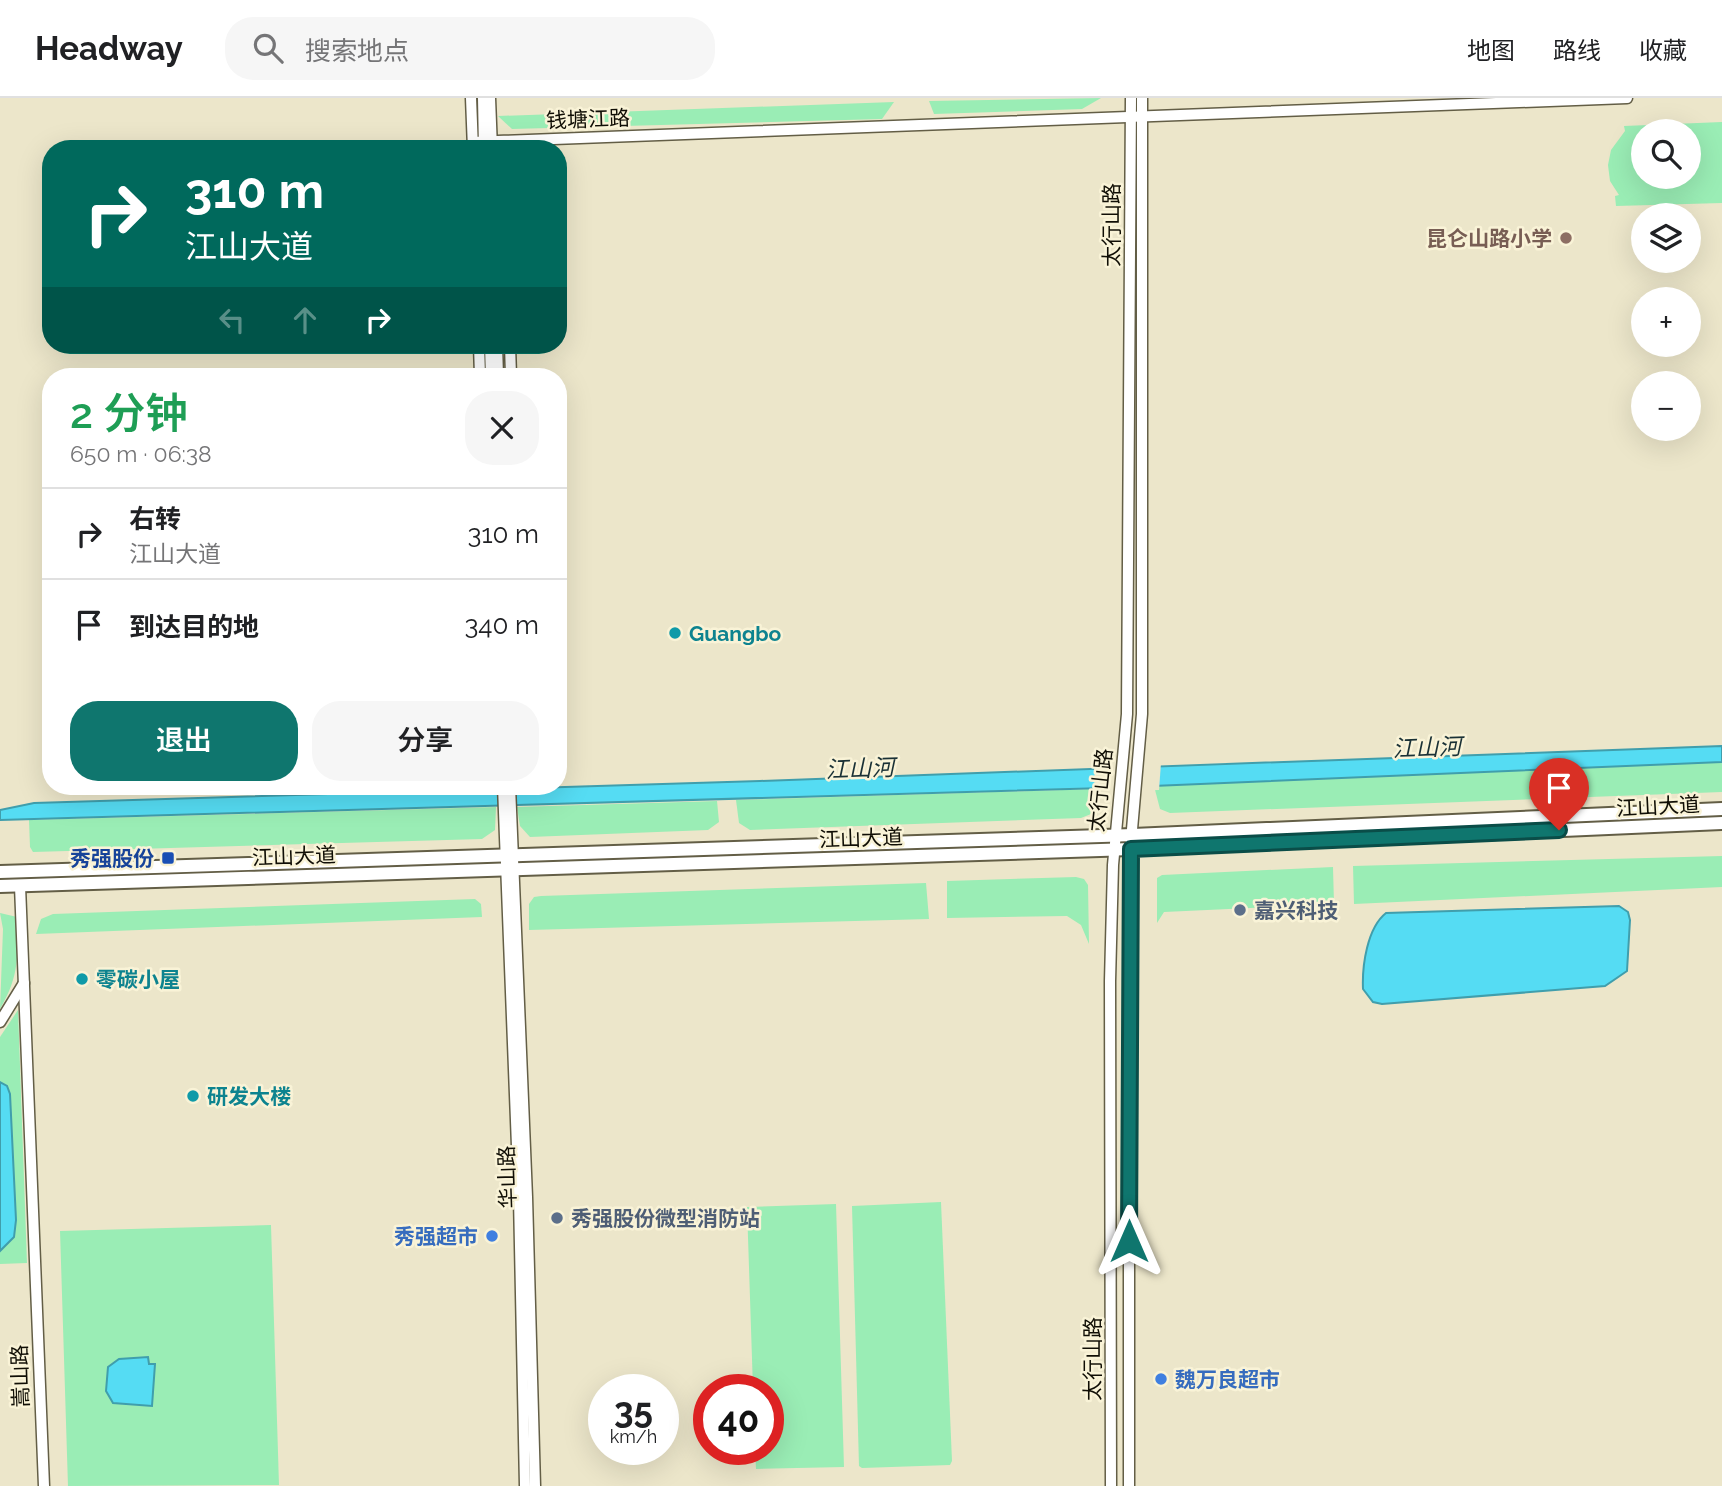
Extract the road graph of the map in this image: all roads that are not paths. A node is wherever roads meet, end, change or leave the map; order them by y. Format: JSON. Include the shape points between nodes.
{"nodes":[{"id":1,"x":471,"y":98,"type":"edge"},
{"id":2,"x":483,"y":98,"type":"edge"},
{"id":3,"x":490,"y":98,"type":"edge"},
{"id":4,"x":1131,"y":98,"type":"edge"},
{"id":5,"x":1142,"y":98,"type":"edge"},
{"id":6,"x":1628,"y":98,"type":"edge"},
{"id":7,"x":1142,"y":117,"type":"junction"},
{"id":8,"x":1131,"y":118,"type":"junction"},
{"id":9,"x":473,"y":140,"type":"edge"},
{"id":10,"x":487,"y":140,"type":"edge"},
{"id":11,"x":488,"y":140,"type":"edge"},
{"id":12,"x":567,"y":142,"type":"edge"},
{"id":13,"x":504,"y":795,"type":"edge"},
{"id":14,"x":509,"y":795,"type":"edge"},
{"id":15,"x":1722,"y":809,"type":"edge"},
{"id":16,"x":508,"y":821,"type":"junction"},
{"id":17,"x":1722,"y":823,"type":"edge"},
{"id":18,"x":1115,"y":835,"type":"junction"},
{"id":19,"x":1133,"y":835,"type":"junction"},
{"id":20,"x":1131,"y":849,"type":"junction"},
{"id":21,"x":1114,"y":850,"type":"junction"},
{"id":22,"x":509,"y":861,"type":"junction"},
{"id":23,"x":0,"y":872,"type":"edge"},
{"id":24,"x":0,"y":886,"type":"edge"},
{"id":25,"x":20,"y":886,"type":"junction"},
{"id":26,"x":24,"y":983,"type":"junction"},
{"id":27,"x":0,"y":1022,"type":"edge"},
{"id":28,"x":44,"y":1486,"type":"edge"},
{"id":29,"x":525,"y":1486,"type":"edge"},
{"id":30,"x":535,"y":1486,"type":"edge"},
{"id":31,"x":1111,"y":1486,"type":"edge"},
{"id":32,"x":1129,"y":1486,"type":"edge"}],
"edges":[{"from":1,"to":9,"type":"street"},
{"from":2,"to":10,"type":"street"},
{"from":3,"to":11,"type":"street"},
{"from":4,"to":8,"type":"street","name":"太行山路"},
{"from":5,"to":7,"type":"street","name":"太行山路"},
{"from":6,"to":7,"type":"street","name":"钱塘江路"},
{"from":7,"to":8,"type":"street","name":"钱塘江路"},
{"from":7,"to":19,"type":"street","name":"太行山路","via":[[1140,751]]},
{"from":8,"to":12,"type":"street","name":"钱塘江路"},
{"from":8,"to":18,"type":"street","name":"太行山路","via":[[1130,566],[1124,751]]},
{"from":13,"to":16,"type":"street"},
{"from":14,"to":16,"type":"street"},
{"from":15,"to":19,"type":"main road","name":"江山大道"},
{"from":16,"to":22,"type":"street"},
{"from":17,"to":20,"type":"main road","name":"江山大道"},
{"from":18,"to":19,"type":"main road","name":"江山大道"},
{"from":18,"to":21,"type":"street","name":"太行山路"},
{"from":18,"to":22,"type":"main road","name":"江山大道"},
{"from":19,"to":20,"type":"street","name":"太行山路"},
{"from":20,"to":21,"type":"main road","name":"江山大道"},
{"from":20,"to":32,"type":"street","name":"太行山路"},
{"from":21,"to":22,"type":"main road","name":"江山大道"},
{"from":21,"to":31,"type":"street","name":"太行山路"},
{"from":22,"to":23,"type":"main road","name":"江山大道"},
{"from":22,"to":25,"type":"main road","name":"江山大道"},
{"from":22,"to":29,"type":"street","name":"华山路"},
{"from":22,"to":30,"type":"street","name":"华山路","via":[[527,1198]]},
{"from":24,"to":25,"type":"main road","name":"江山大道"},
{"from":25,"to":26,"type":"street","name":"嵩山路"},
{"from":26,"to":27,"type":"street"},
{"from":26,"to":28,"type":"street","name":"嵩山路"}]}
